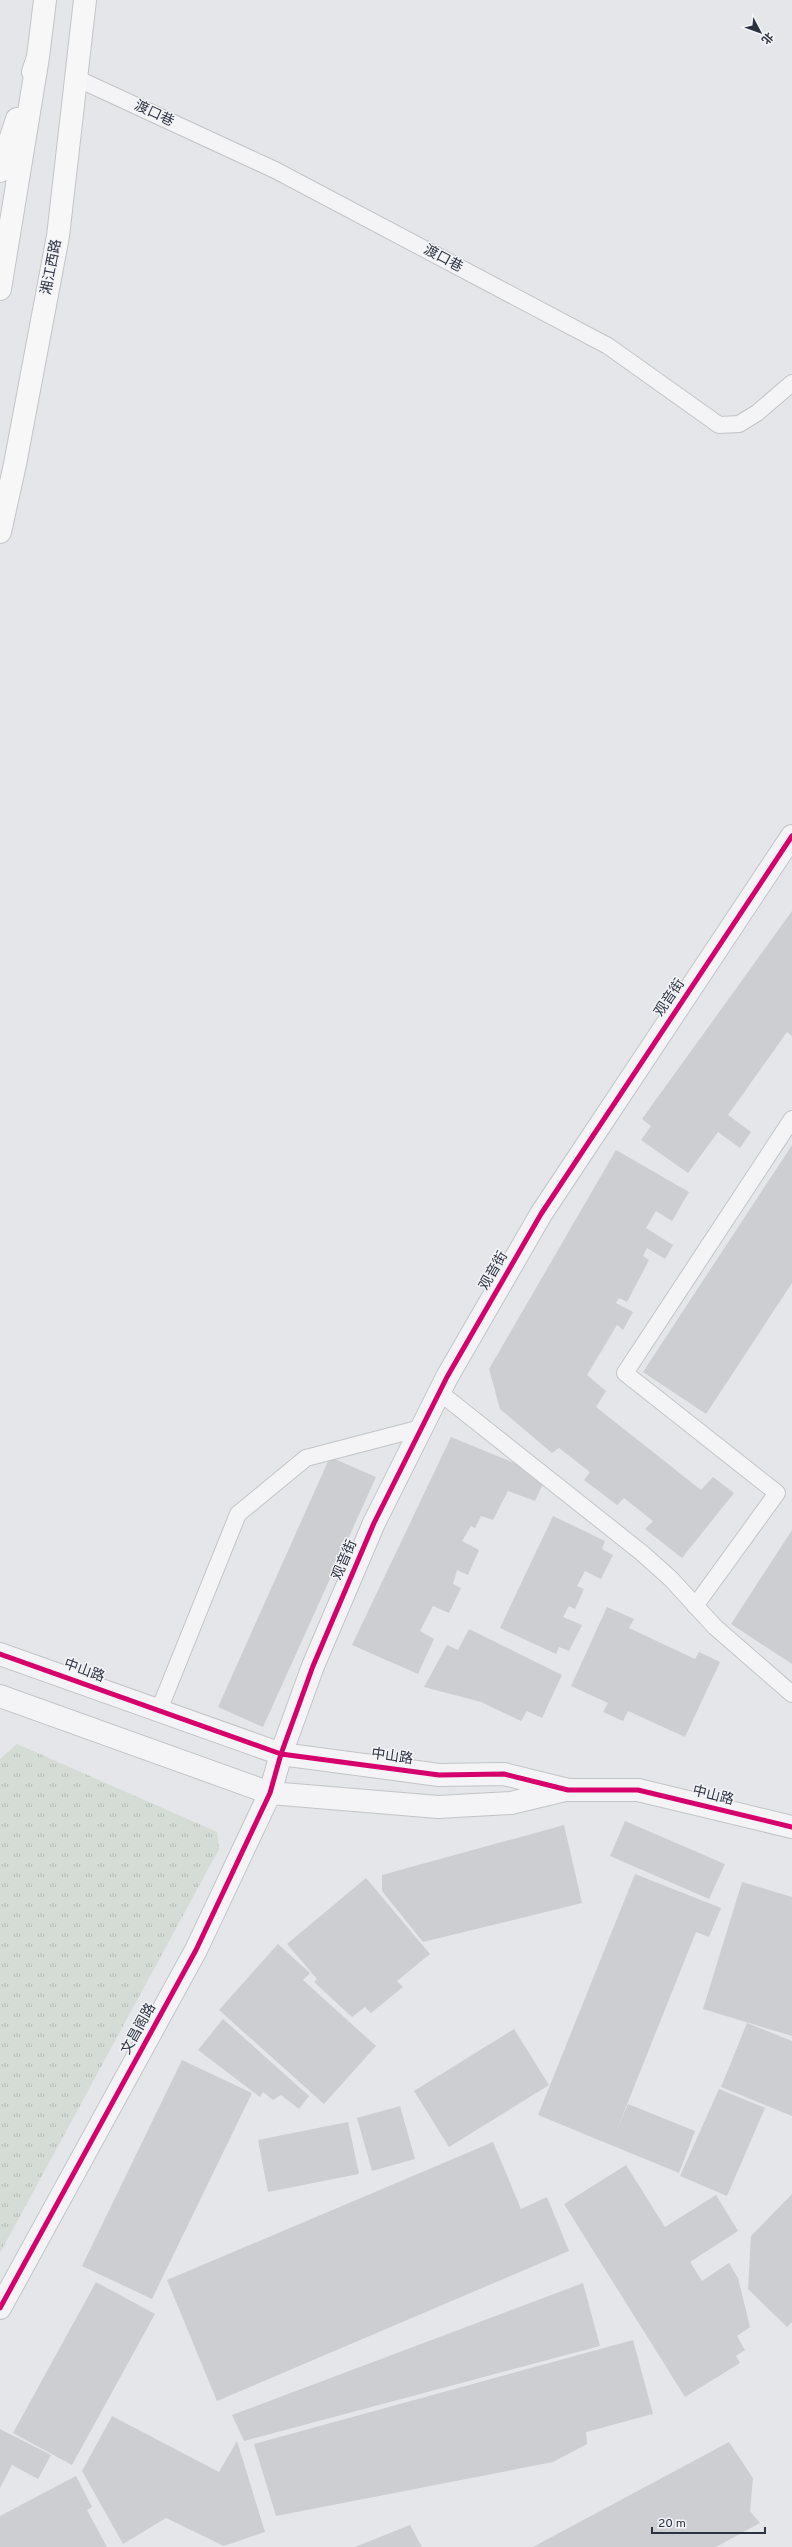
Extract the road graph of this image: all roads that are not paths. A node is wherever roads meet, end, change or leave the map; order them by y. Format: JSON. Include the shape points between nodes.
{"nodes":[{"id":1,"x":45,"y":0,"type":"edge"},
{"id":2,"x":85,"y":0,"type":"edge"},
{"id":3,"x":89,"y":0,"type":"edge"},
{"id":4,"x":82,"y":28,"type":"junction"},
{"id":5,"x":38,"y":57,"type":"junction"},
{"id":6,"x":76,"y":78,"type":"junction"},
{"id":7,"x":0,"y":170,"type":"edge"},
{"id":8,"x":0,"y":289,"type":"edge"},
{"id":9,"x":792,"y":383,"type":"edge"},
{"id":10,"x":0,"y":532,"type":"edge"},
{"id":11,"x":792,"y":836,"type":"edge"},
{"id":12,"x":792,"y":1119,"type":"edge"},
{"id":13,"x":439,"y":1392,"type":"junction"},
{"id":14,"x":421,"y":1428,"type":"junction"},
{"id":15,"x":695,"y":1606,"type":"junction"},
{"id":16,"x":0,"y":1654,"type":"edge"},
{"id":17,"x":792,"y":1694,"type":"edge"},
{"id":18,"x":0,"y":1696,"type":"edge"},
{"id":19,"x":159,"y":1710,"type":"junction"},
{"id":20,"x":281,"y":1754,"type":"junction"},
{"id":21,"x":568,"y":1790,"type":"junction"},
{"id":22,"x":270,"y":1793,"type":"junction"},
{"id":23,"x":792,"y":1828,"type":"edge"},
{"id":24,"x":0,"y":2308,"type":"edge"}],
"edges":[{"from":1,"to":5,"type":"main road"},
{"from":2,"to":4,"type":"main road","name":"湘江西路"},
{"from":3,"to":4,"type":"main road"},
{"from":4,"to":6,"type":"main road","name":"湘江西路"},
{"from":5,"to":7,"type":"main road"},
{"from":5,"to":8,"type":"main road"},
{"from":6,"to":9,"type":"lane","name":"渡口巷","via":[[275,170],[608,346],[719,425],[740,424]]},
{"from":6,"to":10,"type":"main road","name":"湘江西路","via":[[58,236]]},
{"from":11,"to":13,"type":"street","name":"观音街","via":[[541,1214]]},
{"from":12,"to":15,"type":"lane","via":[[625,1373],[777,1493]]},
{"from":13,"to":14,"type":"street","name":"观音街"},
{"from":13,"to":15,"type":"lane","via":[[642,1553],[671,1579]]},
{"from":14,"to":19,"type":"lane","via":[[306,1458],[238,1514]]},
{"from":14,"to":20,"type":"street","name":"观音街","via":[[374,1522],[313,1666]]},
{"from":15,"to":17,"type":"lane"},
{"from":16,"to":19,"type":"street","name":"中山路"},
{"from":18,"to":22,"type":"street","name":"中山路"},
{"from":19,"to":20,"type":"street","name":"中山路"},
{"from":20,"to":21,"type":"street","name":"中山路","via":[[439,1775],[504,1774]]},
{"from":20,"to":22,"type":"street","name":"文昌阁路"},
{"from":21,"to":22,"type":"street","name":"中山路","via":[[511,1803],[438,1807]]},
{"from":21,"to":23,"type":"street","name":"中山路","via":[[638,1790]]},
{"from":22,"to":24,"type":"street","name":"文昌阁路","via":[[196,1950]]}]}
